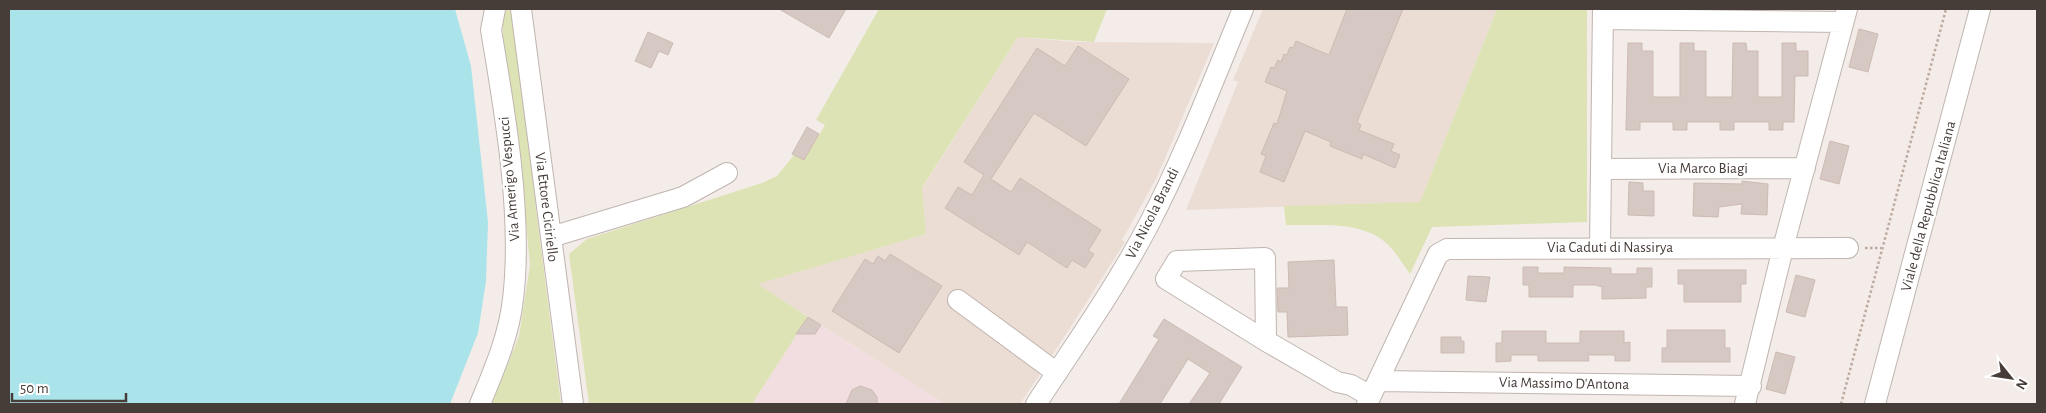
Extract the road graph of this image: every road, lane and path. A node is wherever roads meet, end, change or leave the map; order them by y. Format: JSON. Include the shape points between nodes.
{"nodes":[{"id":1,"x":495,"y":9,"type":"edge"},
{"id":2,"x":521,"y":9,"type":"edge"},
{"id":3,"x":1243,"y":9,"type":"edge"},
{"id":4,"x":1946,"y":9,"type":"edge"},
{"id":5,"x":1980,"y":9,"type":"edge"},
{"id":6,"x":1603,"y":14,"type":"edge"},
{"id":7,"x":1845,"y":15,"type":"edge"},
{"id":8,"x":1805,"y":168,"type":"junction"},
{"id":9,"x":1601,"y":169,"type":"junction"},
{"id":10,"x":727,"y":174,"type":"dead end"},
{"id":11,"x":551,"y":237,"type":"junction"},
{"id":12,"x":1600,"y":247,"type":"junction"},
{"id":13,"x":1783,"y":248,"type":"junction"},
{"id":14,"x":1848,"y":248,"type":"dead end"},
{"id":15,"x":958,"y":300,"type":"dead end"},
{"id":16,"x":1266,"y":341,"type":"junction"},
{"id":17,"x":1057,"y":373,"type":"junction"},
{"id":18,"x":1372,"y":394,"type":"edge"},
{"id":19,"x":1748,"y":395,"type":"edge"},
{"id":20,"x":480,"y":404,"type":"edge"},
{"id":21,"x":573,"y":404,"type":"edge"},
{"id":22,"x":1036,"y":404,"type":"edge"},
{"id":23,"x":1841,"y":404,"type":"edge"},
{"id":24,"x":1875,"y":404,"type":"edge"}],
"edges":[{"from":1,"to":20,"type":"street","name":"Via Amerigo Vespucci","via":[[491,30],[514,200],[514,290],[502,348]]},
{"from":2,"to":11,"type":"street","name":"Via Ettore Ciciriello"},
{"from":3,"to":17,"type":"street","name":"Via Nicola Brandi","via":[[1148,226]]},
{"from":4,"to":23,"type":"path"},
{"from":5,"to":24,"type":"street","name":"Viale della Repubblica Italiana"},
{"from":6,"to":7,"type":"street"},
{"from":6,"to":9,"type":"street"},
{"from":7,"to":8,"type":"street"},
{"from":8,"to":9,"type":"street","name":"Via Marco Biagi"},
{"from":8,"to":13,"type":"street"},
{"from":9,"to":12,"type":"street"},
{"from":10,"to":11,"type":"street","via":[[682,197]]},
{"from":11,"to":21,"type":"street","name":"Via Ettore Ciciriello"},
{"from":12,"to":13,"type":"street","name":"Via Caduti di Nassirya"},
{"from":12,"to":18,"type":"street","name":"Via Caduti di Nassirya","via":[[1447,249],[1438,254]]},
{"from":13,"to":14,"type":"street","name":"Via Caduti di Nassirya"},
{"from":13,"to":19,"type":"street"},
{"from":15,"to":17,"type":"street"},
{"from":16,"to":16,"type":"street","via":[[1265,258],[1177,261],[1166,279]]},
{"from":16,"to":18,"type":"street","via":[[1336,382]]},
{"from":17,"to":22,"type":"street","name":"Via Nicola Brandi"},
{"from":18,"to":19,"type":"street","name":"Via Massimo D'Antona"}]}
